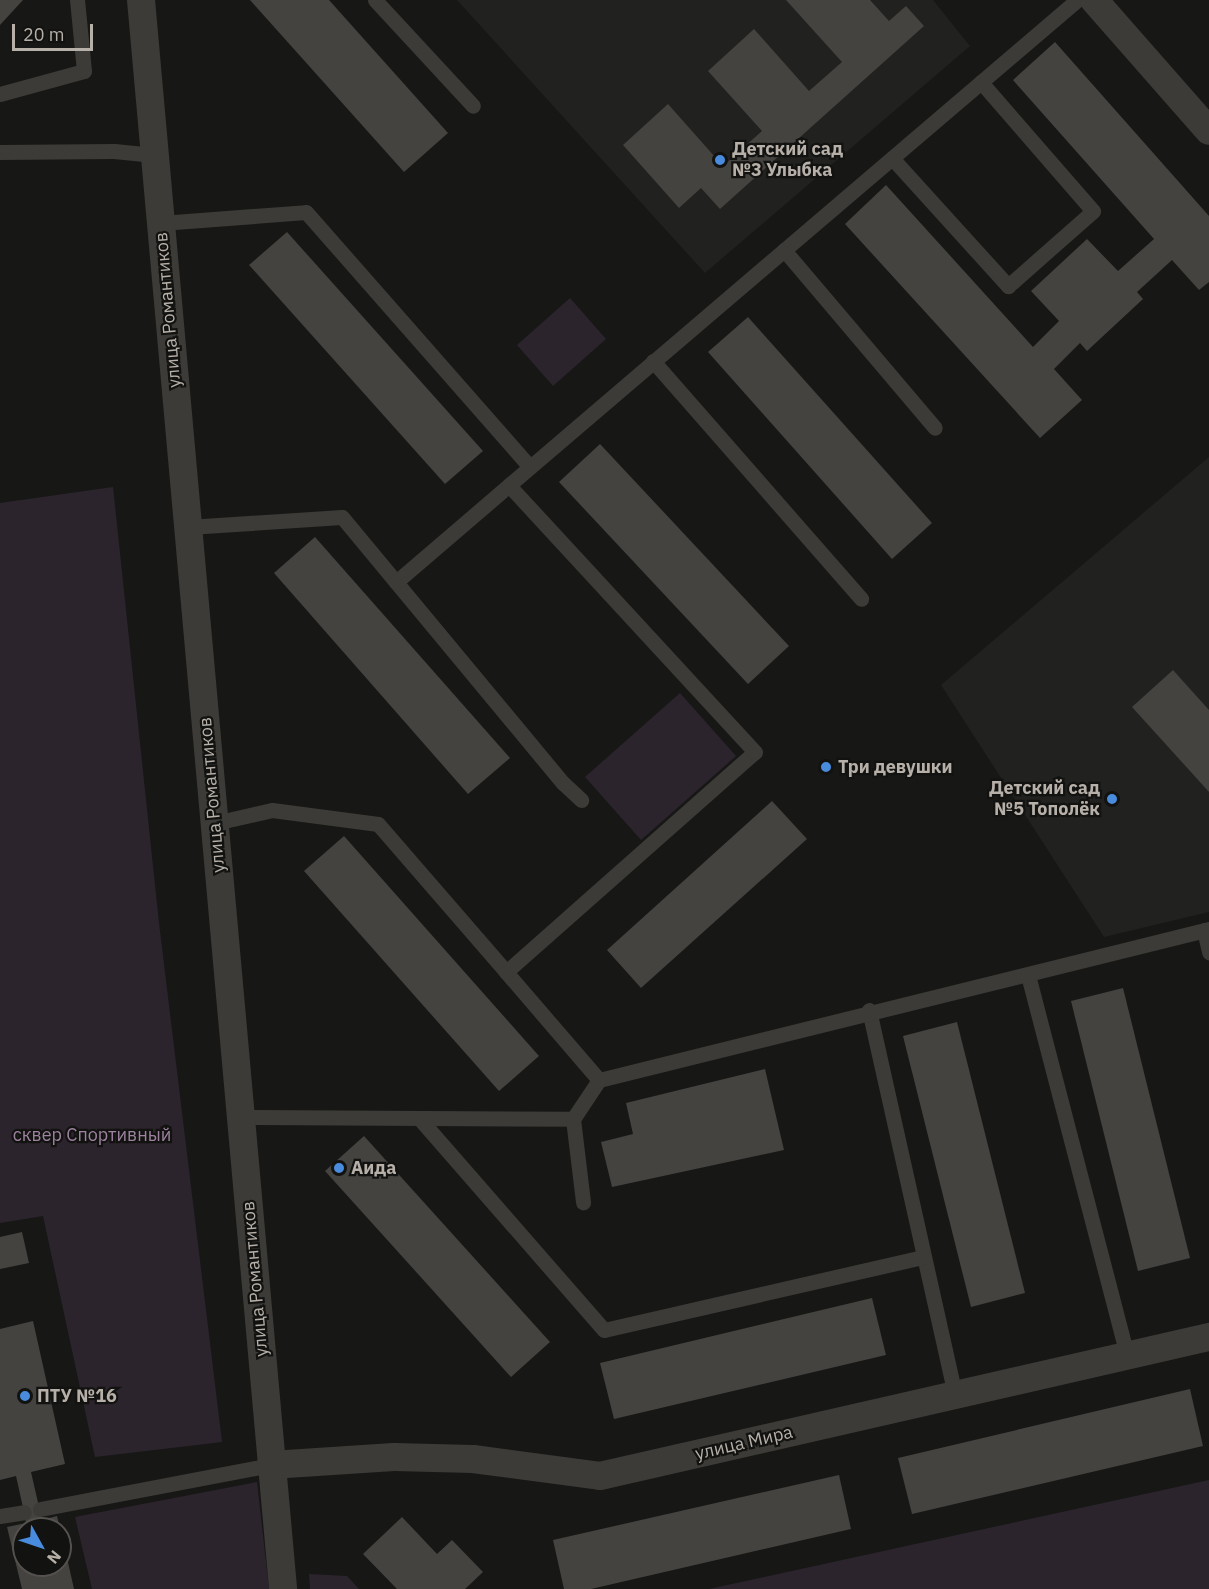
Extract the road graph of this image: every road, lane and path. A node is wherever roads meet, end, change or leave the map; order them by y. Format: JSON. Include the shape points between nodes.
{"nodes":[{"id":1,"x":77,"y":0,"type":"edge"},
{"id":2,"x":141,"y":0,"type":"edge"},
{"id":3,"x":375,"y":0,"type":"edge"},
{"id":4,"x":1077,"y":0,"type":"edge"},
{"id":5,"x":1094,"y":0,"type":"edge"},
{"id":6,"x":981,"y":82,"type":"junction"},
{"id":7,"x":0,"y":94,"type":"edge"},
{"id":8,"x":473,"y":106,"type":"dead end"},
{"id":9,"x":1209,"y":131,"type":"edge"},
{"id":10,"x":0,"y":152,"type":"edge"},
{"id":11,"x":154,"y":155,"type":"junction"},
{"id":12,"x":892,"y":158,"type":"junction"},
{"id":13,"x":161,"y":223,"type":"junction"},
{"id":14,"x":784,"y":250,"type":"junction"},
{"id":15,"x":653,"y":361,"type":"junction"},
{"id":16,"x":935,"y":428,"type":"dead end"},
{"id":17,"x":530,"y":467,"type":"junction"},
{"id":18,"x":509,"y":485,"type":"junction"},
{"id":19,"x":188,"y":527,"type":"junction"},
{"id":20,"x":396,"y":582,"type":"junction"},
{"id":21,"x":861,"y":598,"type":"dead end"},
{"id":22,"x":581,"y":800,"type":"dead end"},
{"id":23,"x":214,"y":823,"type":"junction"},
{"id":24,"x":1206,"y":929,"type":"edge"},
{"id":25,"x":1209,"y":952,"type":"edge"},
{"id":26,"x":506,"y":972,"type":"junction"},
{"id":27,"x":1028,"y":975,"type":"junction"},
{"id":28,"x":869,"y":1010,"type":"junction"},
{"id":29,"x":599,"y":1080,"type":"junction"},
{"id":30,"x":240,"y":1116,"type":"junction"},
{"id":31,"x":419,"y":1118,"type":"junction"},
{"id":32,"x":573,"y":1119,"type":"junction"},
{"id":33,"x":583,"y":1202,"type":"dead end"},
{"id":34,"x":924,"y":1257,"type":"junction"},
{"id":35,"x":1209,"y":1337,"type":"edge"},
{"id":36,"x":1127,"y":1356,"type":"junction"},
{"id":37,"x":955,"y":1395,"type":"junction"},
{"id":38,"x":271,"y":1465,"type":"junction"},
{"id":39,"x":40,"y":1509,"type":"dead end"},
{"id":40,"x":24,"y":1512,"type":"dead end"},
{"id":41,"x":0,"y":1516,"type":"edge"},
{"id":42,"x":283,"y":1589,"type":"edge"}],
"edges":[{"from":1,"to":7,"type":"lane","via":[[84,72]]},
{"from":2,"to":11,"type":"street","name":"улица Романтиков"},
{"from":3,"to":8,"type":"lane"},
{"from":4,"to":6,"type":"lane"},
{"from":5,"to":9,"type":"street"},
{"from":6,"to":12,"type":"lane"},
{"from":6,"to":12,"type":"lane","via":[[1093,211],[1008,286]]},
{"from":10,"to":11,"type":"lane"},
{"from":11,"to":13,"type":"street","name":"улица Романтиков"},
{"from":12,"to":14,"type":"lane"},
{"from":13,"to":17,"type":"lane","via":[[306,212]]},
{"from":13,"to":19,"type":"street","name":"улица Романтиков"},
{"from":14,"to":15,"type":"lane"},
{"from":14,"to":16,"type":"lane"},
{"from":15,"to":17,"type":"lane"},
{"from":15,"to":21,"type":"lane"},
{"from":17,"to":18,"type":"lane"},
{"from":18,"to":20,"type":"lane"},
{"from":18,"to":26,"type":"lane","via":[[755,752]]},
{"from":19,"to":20,"type":"lane","via":[[342,517]]},
{"from":19,"to":23,"type":"street","name":"улица Романтиков"},
{"from":20,"to":22,"type":"lane"},
{"from":23,"to":26,"type":"lane","via":[[272,810],[378,824]]},
{"from":23,"to":30,"type":"street","name":"улица Романтиков"},
{"from":24,"to":25,"type":"lane"},
{"from":24,"to":27,"type":"lane"},
{"from":26,"to":29,"type":"lane"},
{"from":27,"to":28,"type":"lane"},
{"from":27,"to":36,"type":"lane"},
{"from":28,"to":29,"type":"lane"},
{"from":28,"to":34,"type":"lane"},
{"from":29,"to":32,"type":"lane"},
{"from":30,"to":31,"type":"lane"},
{"from":30,"to":38,"type":"street","name":"улица Романтиков"},
{"from":31,"to":32,"type":"lane"},
{"from":31,"to":34,"type":"lane","via":[[604,1330]]},
{"from":32,"to":33,"type":"lane"},
{"from":34,"to":37,"type":"lane"},
{"from":35,"to":36,"type":"street","name":"улица Мира"},
{"from":36,"to":37,"type":"street","name":"улица Мира"},
{"from":37,"to":38,"type":"street","name":"улица Мира","via":[[600,1476],[473,1459],[394,1457]]},
{"from":38,"to":39,"type":"lane"},
{"from":38,"to":42,"type":"street","name":"улица Романтиков"},
{"from":40,"to":41,"type":"lane"}]}
